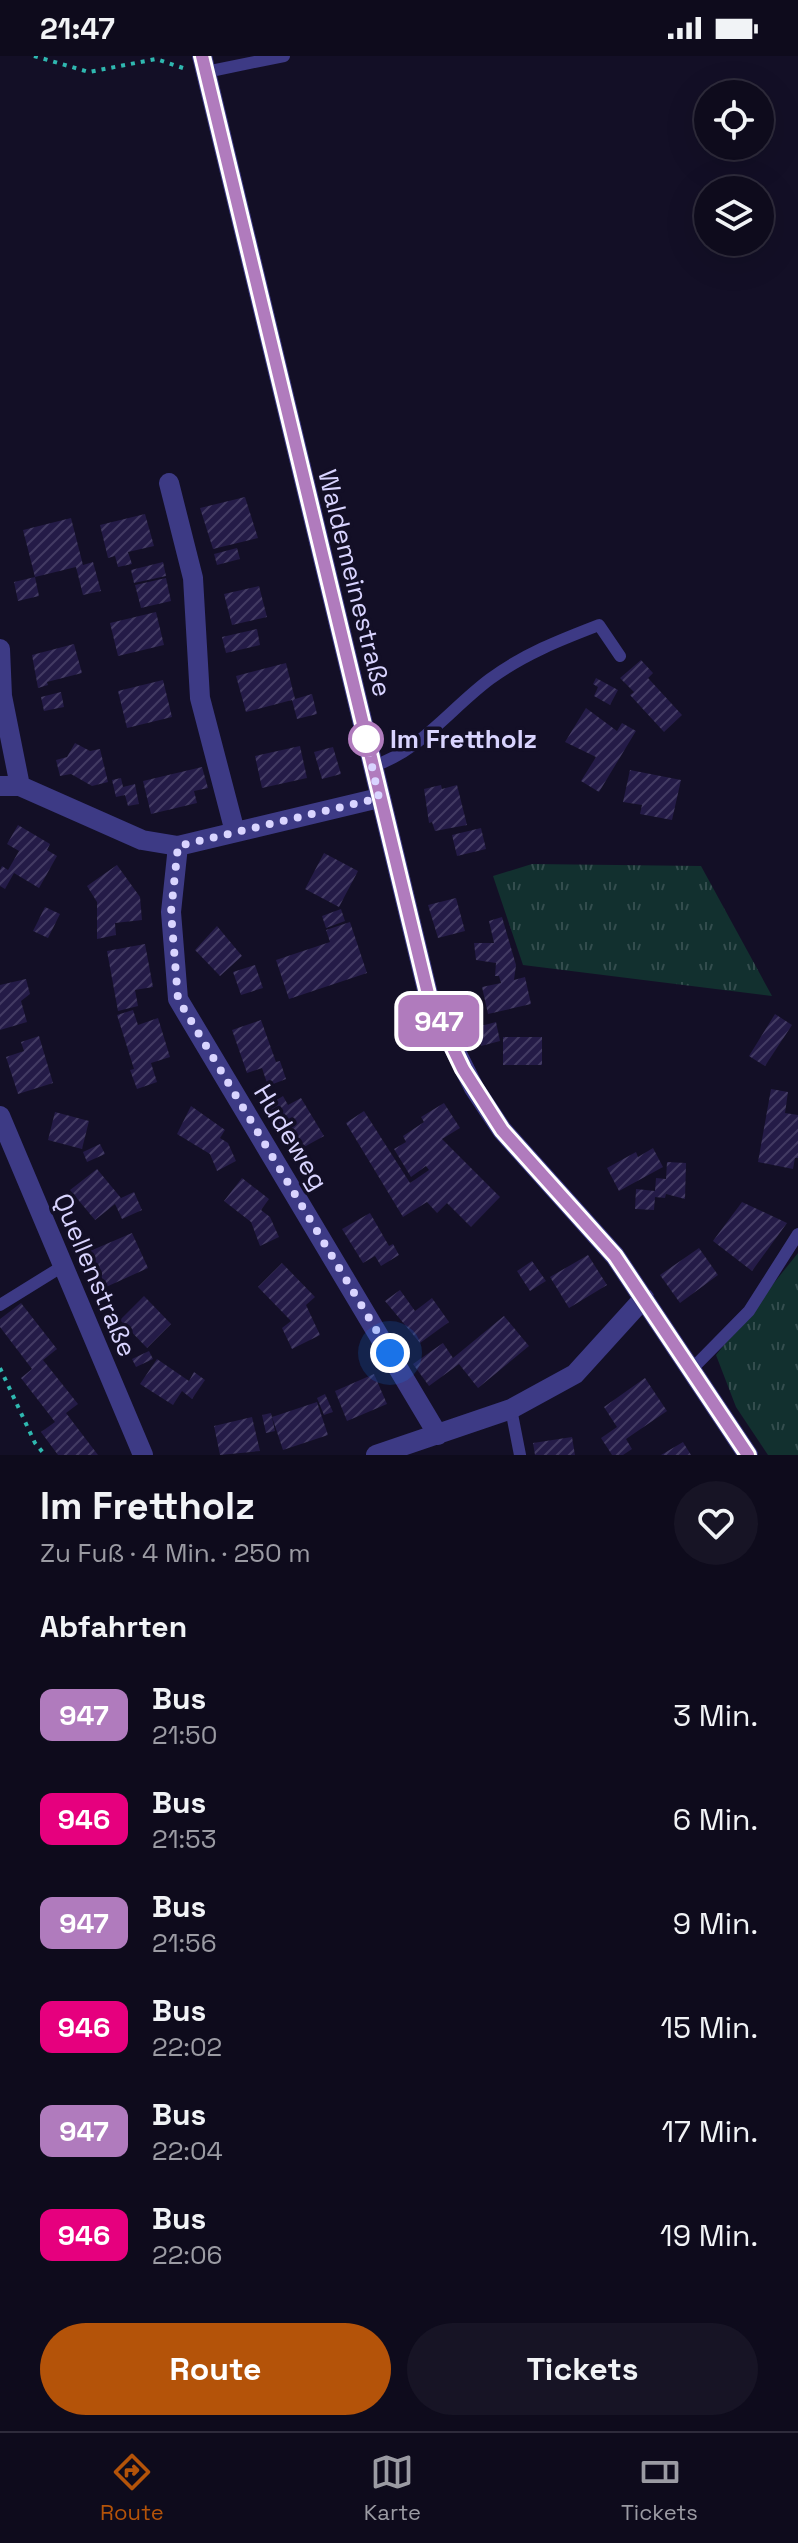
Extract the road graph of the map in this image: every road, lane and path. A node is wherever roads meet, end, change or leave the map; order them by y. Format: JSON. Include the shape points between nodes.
{"nodes":[{"id":1,"x":34,"y":56,"type":"edge"},
{"id":2,"x":284,"y":56,"type":"edge"},
{"id":3,"x":204,"y":64,"type":"edge"},
{"id":4,"x":169,"y":483,"type":"dead end"},
{"id":5,"x":0,"y":649,"type":"edge"},
{"id":6,"x":620,"y":656,"type":"dead end"},
{"id":7,"x":373,"y":766,"type":"junction"},
{"id":8,"x":10,"y":786,"type":"edge"},
{"id":9,"x":379,"y":798,"type":"junction"},
{"id":10,"x":235,"y":832,"type":"junction"},
{"id":11,"x":178,"y":846,"type":"junction"},
{"id":12,"x":0,"y":1116,"type":"edge"},
{"id":13,"x":798,"y":1234,"type":"edge"},
{"id":14,"x":63,"y":1266,"type":"junction"},
{"id":15,"x":644,"y":1298,"type":"junction"},
{"id":16,"x":0,"y":1305,"type":"edge"},
{"id":17,"x":0,"y":1368,"type":"edge"},
{"id":18,"x":691,"y":1370,"type":"junction"},
{"id":19,"x":511,"y":1409,"type":"junction"},
{"id":20,"x":438,"y":1435,"type":"junction"},
{"id":21,"x":45,"y":1455,"type":"edge"},
{"id":22,"x":143,"y":1455,"type":"edge"},
{"id":23,"x":376,"y":1455,"type":"edge"},
{"id":24,"x":520,"y":1455,"type":"edge"},
{"id":25,"x":748,"y":1455,"type":"edge"}],
"edges":[{"from":1,"to":3,"type":"path","via":[[89,72],[156,59]]},
{"from":2,"to":3,"type":"lane"},
{"from":3,"to":7,"type":"street","name":"Waldemeinestraße"},
{"from":4,"to":10,"type":"street","via":[[193,578],[200,698]]},
{"from":5,"to":8,"type":"street"},
{"from":6,"to":7,"type":"lane","via":[[599,625],[529,652],[395,759]]},
{"from":7,"to":9,"type":"street","name":"Waldemeinestraße"},
{"from":8,"to":11,"type":"street","via":[[142,840]]},
{"from":9,"to":10,"type":"street"},
{"from":9,"to":15,"type":"street","name":"Waldemeinestraße","via":[[429,998],[453,1050],[502,1130],[577,1211]]},
{"from":10,"to":11,"type":"street"},
{"from":11,"to":20,"type":"street","name":"Hudeweg","via":[[171,912],[178,999]]},
{"from":12,"to":14,"type":"street","name":"Quellenstraße"},
{"from":13,"to":18,"type":"lane","via":[[749,1311]]},
{"from":14,"to":16,"type":"lane"},
{"from":14,"to":22,"type":"street","name":"Quellenstraße"},
{"from":15,"to":18,"type":"street","name":"Waldemeinestraße"},
{"from":15,"to":19,"type":"street","via":[[575,1374]]},
{"from":17,"to":21,"type":"path"},
{"from":18,"to":25,"type":"street","name":"Waldemeinestraße"},
{"from":19,"to":20,"type":"street"},
{"from":19,"to":24,"type":"lane"},
{"from":20,"to":23,"type":"street"}]}
